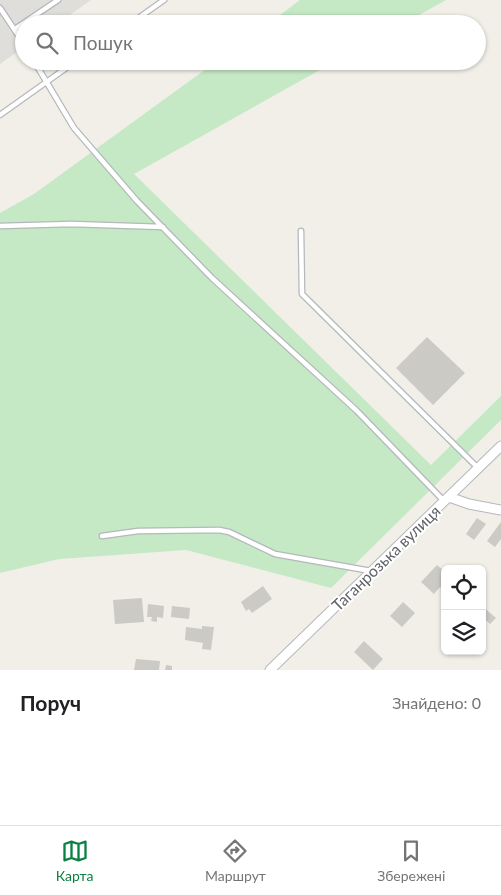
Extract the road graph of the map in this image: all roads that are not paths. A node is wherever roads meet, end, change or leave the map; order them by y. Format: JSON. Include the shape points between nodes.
{"nodes":[{"id":1,"x":58,"y":0,"type":"edge"},
{"id":2,"x":164,"y":0,"type":"edge"},
{"id":3,"x":0,"y":8,"type":"edge"},
{"id":4,"x":36,"y":15,"type":"edge"},
{"id":5,"x":143,"y":15,"type":"edge"},
{"id":6,"x":15,"y":29,"type":"edge"},
{"id":7,"x":39,"y":70,"type":"edge"},
{"id":8,"x":63,"y":70,"type":"edge"},
{"id":9,"x":46,"y":82,"type":"junction"},
{"id":10,"x":0,"y":115,"type":"edge"},
{"id":11,"x":0,"y":226,"type":"edge"},
{"id":12,"x":163,"y":227,"type":"junction"},
{"id":13,"x":301,"y":231,"type":"dead end"},
{"id":14,"x":501,"y":446,"type":"edge"},
{"id":15,"x":478,"y":468,"type":"junction"},
{"id":16,"x":447,"y":499,"type":"junction"},
{"id":17,"x":501,"y":510,"type":"edge"},
{"id":18,"x":102,"y":536,"type":"dead end"},
{"id":19,"x":371,"y":571,"type":"junction"},
{"id":20,"x":270,"y":670,"type":"edge"}],
"edges":[{"from":1,"to":4,"type":"lane"},
{"from":2,"to":5,"type":"lane"},
{"from":3,"to":6,"type":"lane"},
{"from":7,"to":9,"type":"lane"},
{"from":8,"to":9,"type":"lane"},
{"from":9,"to":10,"type":"lane"},
{"from":9,"to":12,"type":"lane","via":[[74,128]]},
{"from":11,"to":12,"type":"lane"},
{"from":12,"to":16,"type":"lane","via":[[212,278]]},
{"from":13,"to":15,"type":"lane","via":[[302,294]]},
{"from":14,"to":15,"type":"street","name":"Таганрозька вулиця"},
{"from":15,"to":16,"type":"street","name":"Таганрозька вулиця"},
{"from":16,"to":17,"type":"street"},
{"from":16,"to":19,"type":"street","name":"Таганрозька вулиця"},
{"from":18,"to":19,"type":"lane","via":[[138,531],[220,530],[275,554]]},
{"from":19,"to":20,"type":"street","name":"Таганрозька вулиця"}]}
